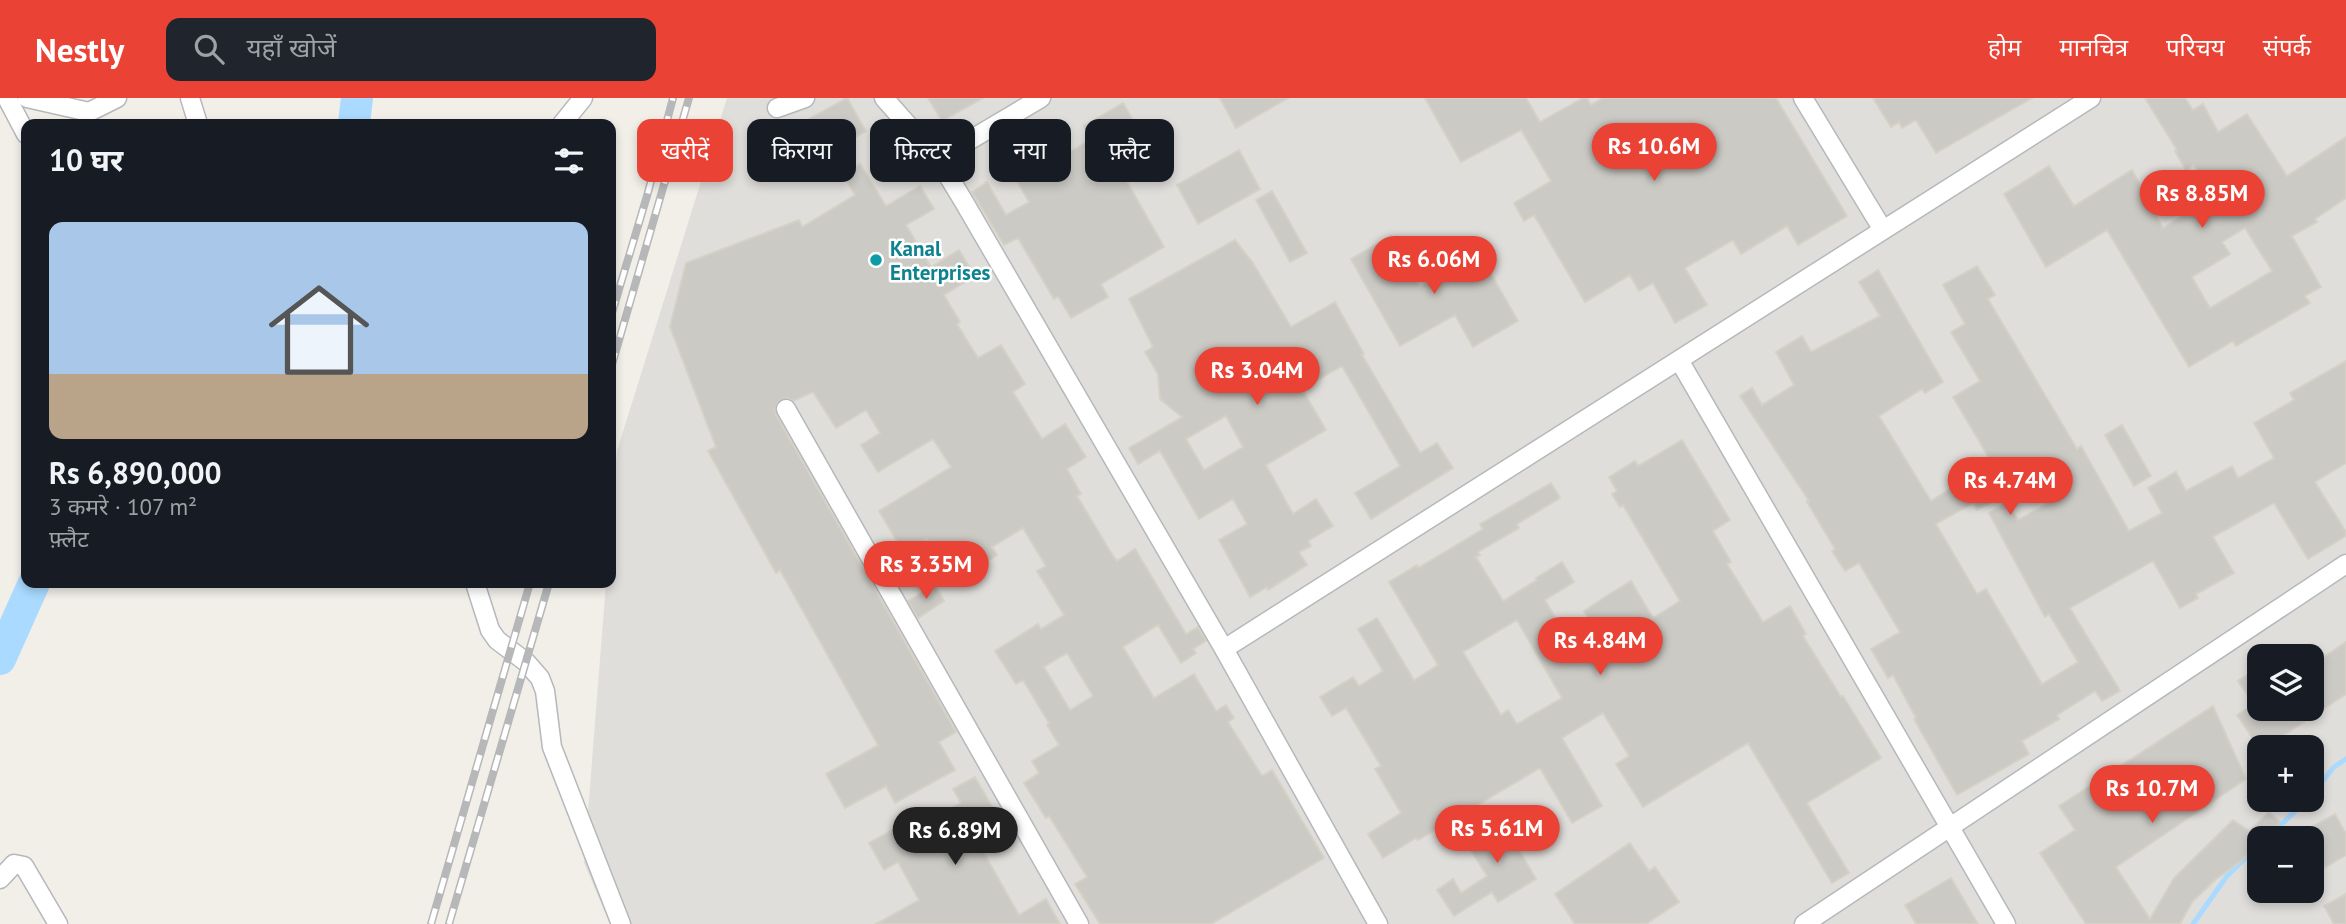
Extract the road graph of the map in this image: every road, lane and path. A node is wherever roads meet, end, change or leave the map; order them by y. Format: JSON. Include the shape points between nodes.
{"nodes":[{"id":1,"x":7,"y":98,"type":"edge"},
{"id":2,"x":27,"y":98,"type":"edge"},
{"id":3,"x":117,"y":98,"type":"edge"},
{"id":4,"x":190,"y":98,"type":"edge"},
{"id":5,"x":583,"y":98,"type":"edge"},
{"id":6,"x":805,"y":98,"type":"edge"},
{"id":7,"x":884,"y":98,"type":"edge"},
{"id":8,"x":1041,"y":98,"type":"edge"},
{"id":9,"x":1803,"y":98,"type":"edge"},
{"id":10,"x":2091,"y":98,"type":"edge"},
{"id":11,"x":85,"y":105,"type":"edge"},
{"id":12,"x":777,"y":108,"type":"dead end"},
{"id":13,"x":196,"y":119,"type":"edge"},
{"id":14,"x":566,"y":119,"type":"edge"},
{"id":15,"x":903,"y":119,"type":"edge"},
{"id":16,"x":21,"y":125,"type":"edge"},
{"id":17,"x":975,"y":137,"type":"edge"},
{"id":18,"x":951,"y":182,"type":"edge"},
{"id":19,"x":1883,"y":230,"type":"junction"},
{"id":20,"x":1679,"y":360,"type":"junction"},
{"id":21,"x":786,"y":409,"type":"dead end"},
{"id":22,"x":2346,"y":564,"type":"edge"},
{"id":23,"x":477,"y":588,"type":"edge"},
{"id":24,"x":1224,"y":649,"type":"junction"},
{"id":25,"x":1950,"y":826,"type":"junction"},
{"id":26,"x":0,"y":879,"type":"edge"},
{"id":27,"x":58,"y":924,"type":"edge"},
{"id":28,"x":621,"y":924,"type":"edge"},
{"id":29,"x":1079,"y":924,"type":"edge"},
{"id":30,"x":1378,"y":924,"type":"edge"},
{"id":31,"x":1804,"y":924,"type":"edge"},
{"id":32,"x":2006,"y":924,"type":"edge"}],
"edges":[{"from":1,"to":16,"type":"street"},
{"from":2,"to":11,"type":"street"},
{"from":3,"to":11,"type":"street"},
{"from":4,"to":13,"type":"street"},
{"from":5,"to":14,"type":"street"},
{"from":6,"to":12,"type":"street"},
{"from":7,"to":15,"type":"street"},
{"from":8,"to":17,"type":"street"},
{"from":9,"to":19,"type":"street"},
{"from":10,"to":19,"type":"street"},
{"from":18,"to":24,"type":"street"},
{"from":19,"to":20,"type":"street"},
{"from":20,"to":24,"type":"street"},
{"from":20,"to":25,"type":"street"},
{"from":21,"to":29,"type":"street"},
{"from":22,"to":25,"type":"street"},
{"from":23,"to":28,"type":"street","via":[[497,640],[540,678],[552,747]]},
{"from":24,"to":30,"type":"street"},
{"from":25,"to":31,"type":"street"},
{"from":25,"to":32,"type":"street"},
{"from":26,"to":27,"type":"street","via":[[14,864],[24,866]]}]}
